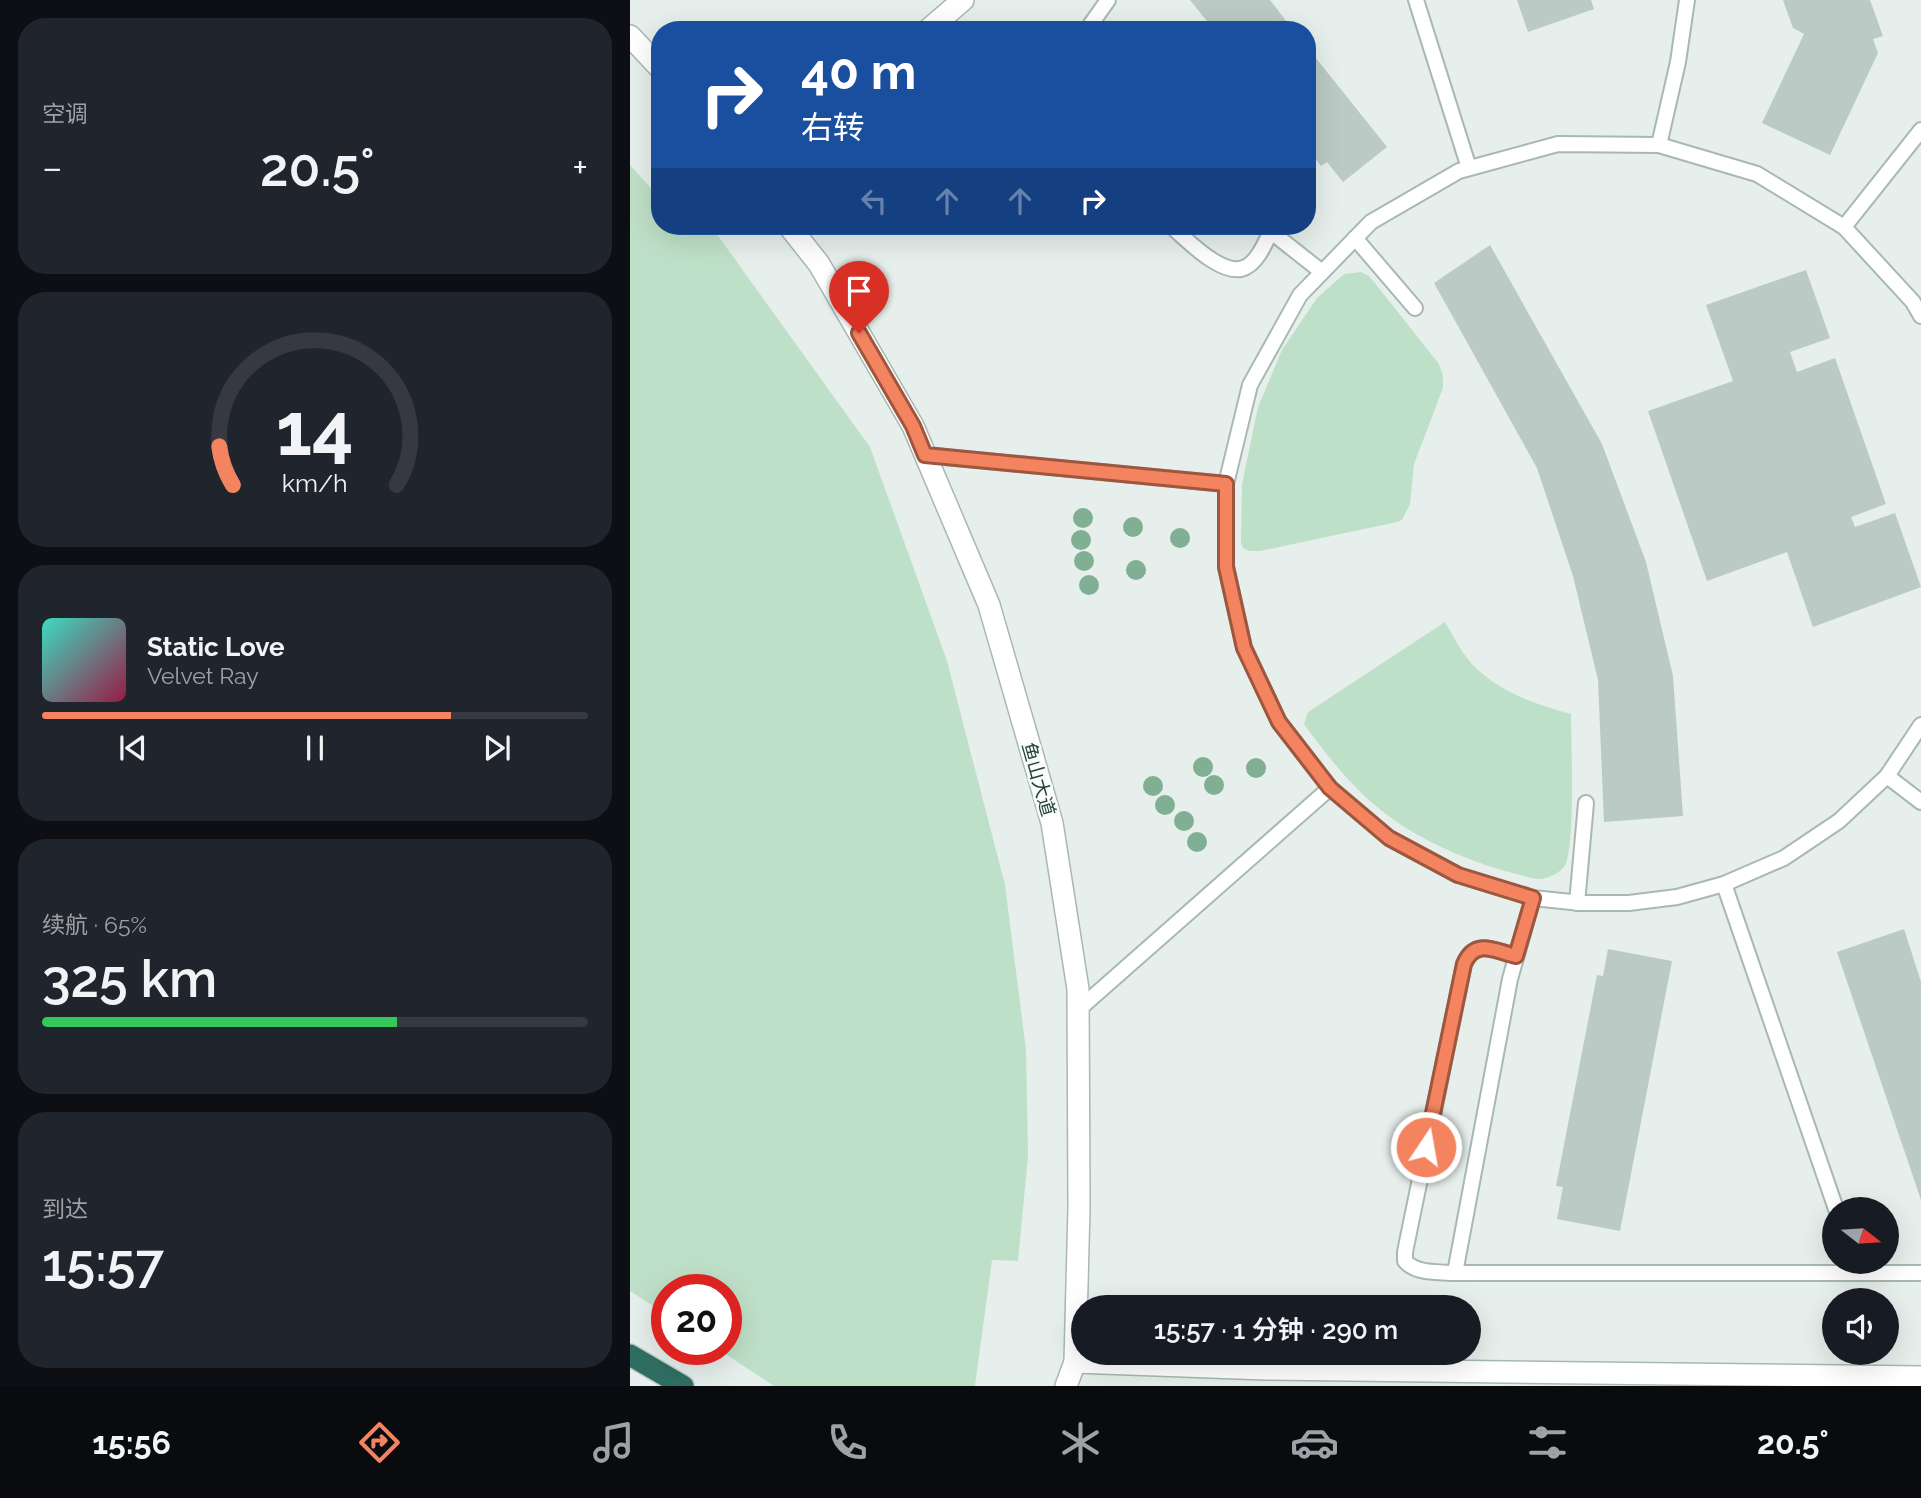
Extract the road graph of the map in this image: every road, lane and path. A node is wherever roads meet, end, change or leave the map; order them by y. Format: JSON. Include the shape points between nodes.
{"nodes":[{"id":1,"x":963,"y":0,"type":"edge"},
{"id":2,"x":1108,"y":0,"type":"edge"},
{"id":3,"x":1416,"y":0,"type":"edge"},
{"id":4,"x":1687,"y":0,"type":"edge"},
{"id":5,"x":938,"y":21,"type":"edge"},
{"id":6,"x":1093,"y":21,"type":"edge"},
{"id":7,"x":630,"y":36,"type":"edge"},
{"id":8,"x":651,"y":58,"type":"edge"},
{"id":9,"x":1921,"y":130,"type":"edge"},
{"id":10,"x":1660,"y":145,"type":"junction"},
{"id":11,"x":1469,"y":168,"type":"junction"},
{"id":12,"x":1844,"y":227,"type":"junction"},
{"id":13,"x":796,"y":235,"type":"edge"},
{"id":14,"x":1182,"y":235,"type":"edge"},
{"id":15,"x":1266,"y":235,"type":"edge"},
{"id":16,"x":1276,"y":235,"type":"edge"},
{"id":17,"x":1355,"y":238,"type":"junction"},
{"id":18,"x":1322,"y":272,"type":"junction"},
{"id":19,"x":1415,"y":308,"type":"dead end"},
{"id":20,"x":1921,"y":316,"type":"edge"},
{"id":21,"x":925,"y":455,"type":"junction"},
{"id":22,"x":1226,"y":484,"type":"junction"},
{"id":23,"x":1921,"y":726,"type":"edge"},
{"id":24,"x":1887,"y":776,"type":"junction"},
{"id":25,"x":1330,"y":788,"type":"junction"},
{"id":26,"x":1921,"y":802,"type":"edge"},
{"id":27,"x":1586,"y":803,"type":"dead end"},
{"id":28,"x":1724,"y":884,"type":"junction"},
{"id":29,"x":1533,"y":898,"type":"junction"},
{"id":30,"x":1577,"y":903,"type":"junction"},
{"id":31,"x":1516,"y":956,"type":"junction"},
{"id":32,"x":1078,"y":1010,"type":"junction"},
{"id":33,"x":1832,"y":1197,"type":"edge"},
{"id":34,"x":1822,"y":1268,"type":"edge"},
{"id":35,"x":1899,"y":1271,"type":"edge"},
{"id":36,"x":1455,"y":1273,"type":"junction"},
{"id":37,"x":1921,"y":1273,"type":"edge"},
{"id":38,"x":1077,"y":1295,"type":"edge"},
{"id":39,"x":630,"y":1355,"type":"edge"},
{"id":40,"x":1074,"y":1365,"type":"edge"},
{"id":41,"x":1157,"y":1365,"type":"edge"},
{"id":42,"x":1921,"y":1377,"type":"edge"},
{"id":43,"x":683,"y":1386,"type":"edge"},
{"id":44,"x":1066,"y":1386,"type":"edge"}],
"edges":[{"from":1,"to":5,"type":"street"},
{"from":2,"to":6,"type":"lane"},
{"from":3,"to":11,"type":"lane"},
{"from":4,"to":10,"type":"lane"},
{"from":7,"to":8,"type":"street"},
{"from":9,"to":12,"type":"lane"},
{"from":10,"to":11,"type":"lane","via":[[1558,144]]},
{"from":10,"to":12,"type":"lane","via":[[1758,174]]},
{"from":11,"to":17,"type":"lane","via":[[1371,222]]},
{"from":12,"to":20,"type":"lane"},
{"from":13,"to":21,"type":"street","name":"鱼山大道","via":[[819,264],[913,426]]},
{"from":14,"to":15,"type":"lane","via":[[1222,267],[1236,270],[1247,267],[1258,255]]},
{"from":16,"to":18,"type":"lane"},
{"from":17,"to":18,"type":"lane"},
{"from":17,"to":19,"type":"lane"},
{"from":18,"to":22,"type":"lane","via":[[1300,295],[1250,385]]},
{"from":21,"to":22,"type":"lane"},
{"from":21,"to":32,"type":"street","name":"鱼山大道","via":[[989,605],[1052,823]]},
{"from":22,"to":25,"type":"lane","via":[[1226,567],[1244,648],[1279,722]]},
{"from":23,"to":24,"type":"lane"},
{"from":24,"to":26,"type":"lane"},
{"from":24,"to":28,"type":"lane","via":[[1839,821],[1784,858]]},
{"from":25,"to":29,"type":"lane","via":[[1389,838],[1458,875]]},
{"from":25,"to":32,"type":"lane"},
{"from":27,"to":30,"type":"lane"},
{"from":28,"to":30,"type":"lane","via":[[1677,897]]},
{"from":28,"to":33,"type":"lane"},
{"from":29,"to":30,"type":"lane"},
{"from":29,"to":31,"type":"lane"},
{"from":31,"to":36,"type":"lane"},
{"from":31,"to":36,"type":"lane","via":[[1475,948],[1464,964],[1405,1252],[1405,1261],[1417,1270]]},
{"from":32,"to":38,"type":"street","name":"鱼山大道"},
{"from":34,"to":36,"type":"lane"},
{"from":35,"to":37,"type":"lane"},
{"from":39,"to":43,"type":"highway"},
{"from":40,"to":44,"type":"street","name":"鱼山大道"},
{"from":41,"to":42,"type":"street"}]}
